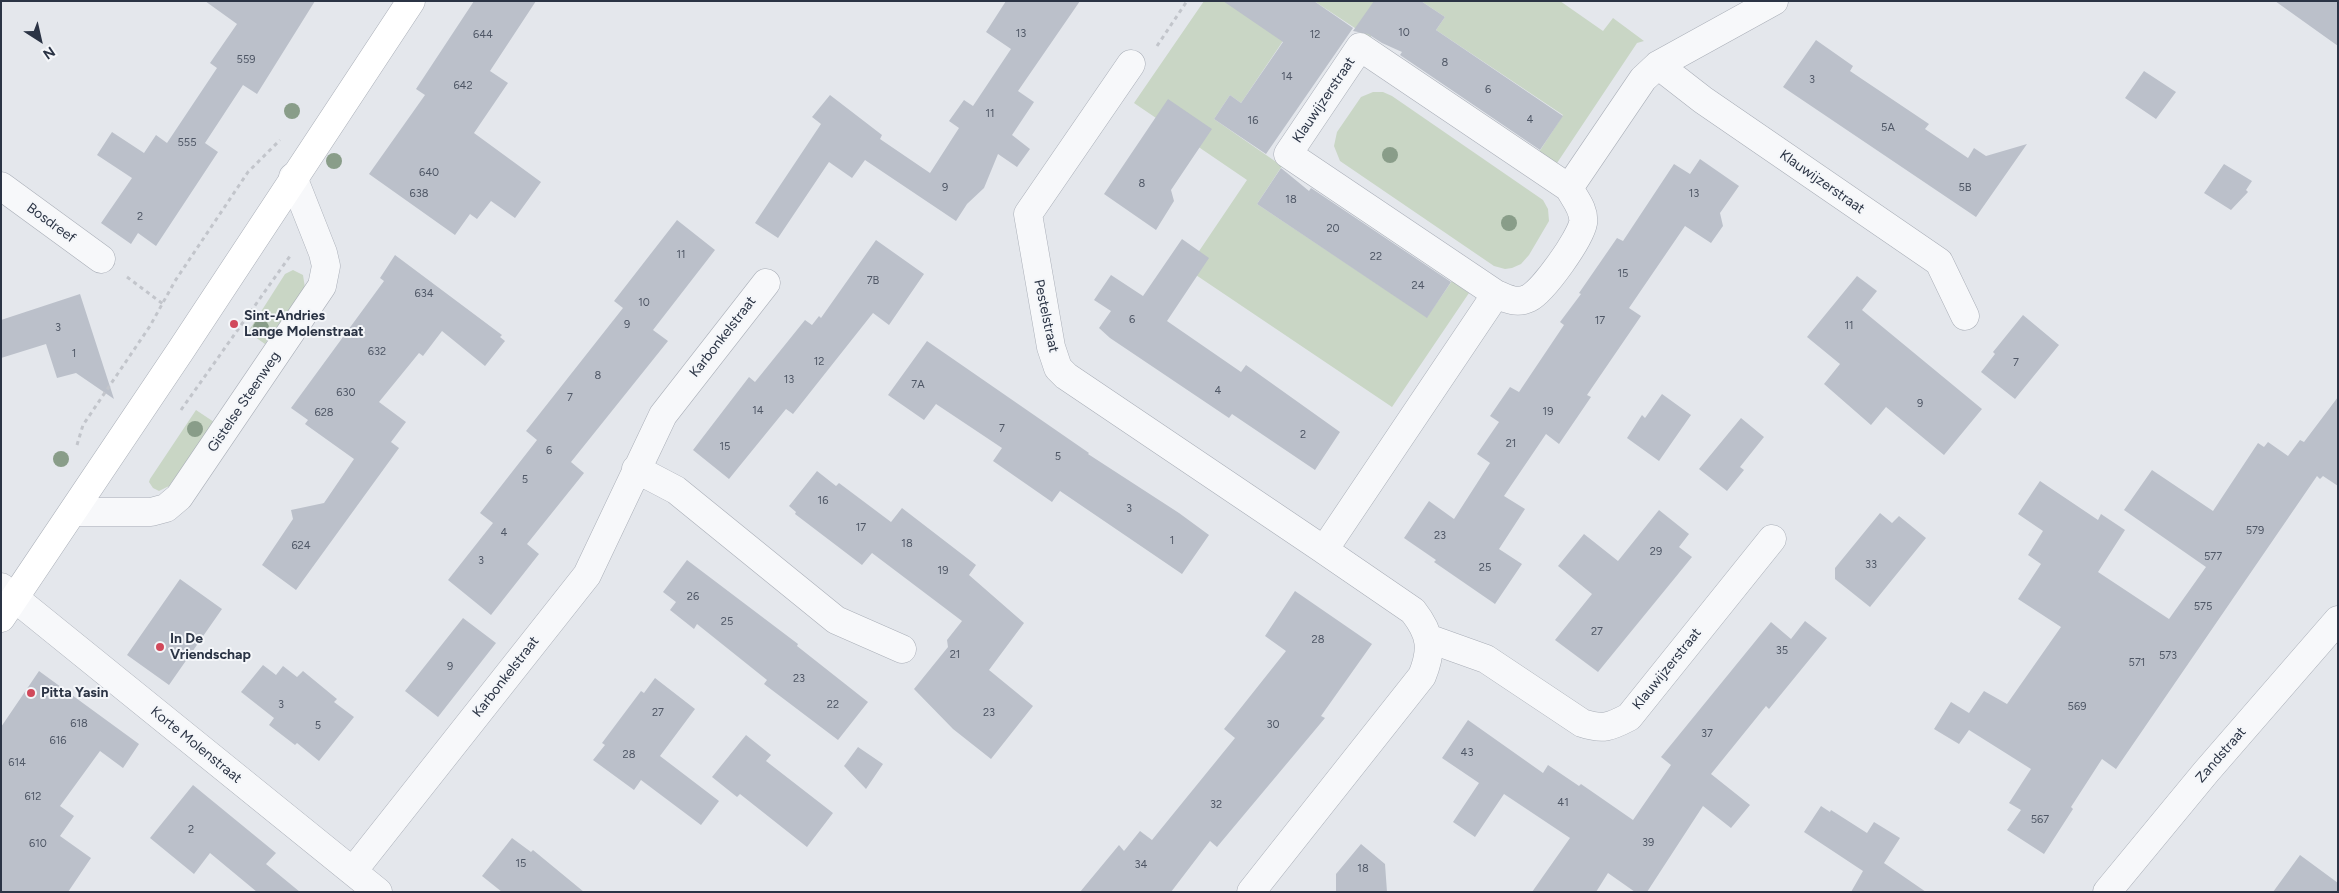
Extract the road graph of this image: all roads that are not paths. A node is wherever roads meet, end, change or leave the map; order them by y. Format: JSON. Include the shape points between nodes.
{"nodes":[{"id":1,"x":410,"y":1,"type":"edge"},
{"id":2,"x":1774,"y":1,"type":"edge"},
{"id":3,"x":1131,"y":64,"type":"road end"},
{"id":4,"x":1658,"y":65,"type":"junction"},
{"id":5,"x":293,"y":177,"type":"junction"},
{"id":6,"x":1,"y":186,"type":"edge"},
{"id":7,"x":1569,"y":188,"type":"junction"},
{"id":8,"x":101,"y":259,"type":"road end"},
{"id":9,"x":766,"y":283,"type":"dead end"},
{"id":10,"x":1496,"y":294,"type":"junction"},
{"id":11,"x":1965,"y":316,"type":"dead end"},
{"id":12,"x":636,"y":469,"type":"junction"},
{"id":13,"x":73,"y":512,"type":"junction"},
{"id":14,"x":1772,"y":538,"type":"dead end"},
{"id":15,"x":1324,"y":550,"type":"junction"},
{"id":16,"x":6,"y":601,"type":"edge"},
{"id":17,"x":2338,"y":620,"type":"edge"},
{"id":18,"x":1430,"y":639,"type":"junction"},
{"id":19,"x":902,"y":649,"type":"dead end"},
{"id":20,"x":353,"y":872,"type":"junction"},
{"id":21,"x":378,"y":892,"type":"edge"},
{"id":22,"x":1251,"y":892,"type":"edge"},
{"id":23,"x":2107,"y":892,"type":"edge"}],
"edges":[{"from":1,"to":5,"type":"main road"},
{"from":2,"to":4,"type":"street"},
{"from":3,"to":15,"type":"street","name":"Pestelstraat","via":[[1028,214],[1051,347],[1058,368],[1074,382]]},
{"from":4,"to":7,"type":"street","via":[[1643,79]]},
{"from":4,"to":11,"type":"street","name":"Klauwijzerstraat","via":[[1703,100],[1939,262]]},
{"from":5,"to":13,"type":"main road"},
{"from":5,"to":13,"type":"street","name":"Gistelse Steenweg","via":[[326,266],[322,286],[180,497],[166,508],[151,512]]},
{"from":6,"to":8,"type":"street","name":"Bosdreef"},
{"from":7,"to":10,"type":"street","name":"Klauwijzerstraat","via":[[1581,207],[1583,222],[1574,243],[1550,278],[1529,298],[1512,302]]},
{"from":7,"to":10,"type":"street","name":"Klauwijzerstraat","via":[[1360,47],[1288,154]]},
{"from":9,"to":12,"type":"street","name":"Karbonkelstraat","via":[[662,415]]},
{"from":10,"to":15,"type":"street"},
{"from":12,"to":19,"type":"street","via":[[676,490],[836,620]]},
{"from":12,"to":20,"type":"street","name":"Karbonkelstraat","via":[[587,574]]},
{"from":13,"to":16,"type":"main road"},
{"from":14,"to":18,"type":"street","name":"Klauwijzerstraat","via":[[1629,717],[1611,726],[1598,728],[1582,723],[1486,659]]},
{"from":15,"to":18,"type":"street","via":[[1413,611]]},
{"from":16,"to":20,"type":"street","name":"Korte Molenstraat"},
{"from":17,"to":23,"type":"street","name":"Zandstraat"},
{"from":18,"to":22,"type":"street","via":[[1429,660],[1422,676]]},
{"from":20,"to":21,"type":"street","name":"Korte Molenstraat"}]}
